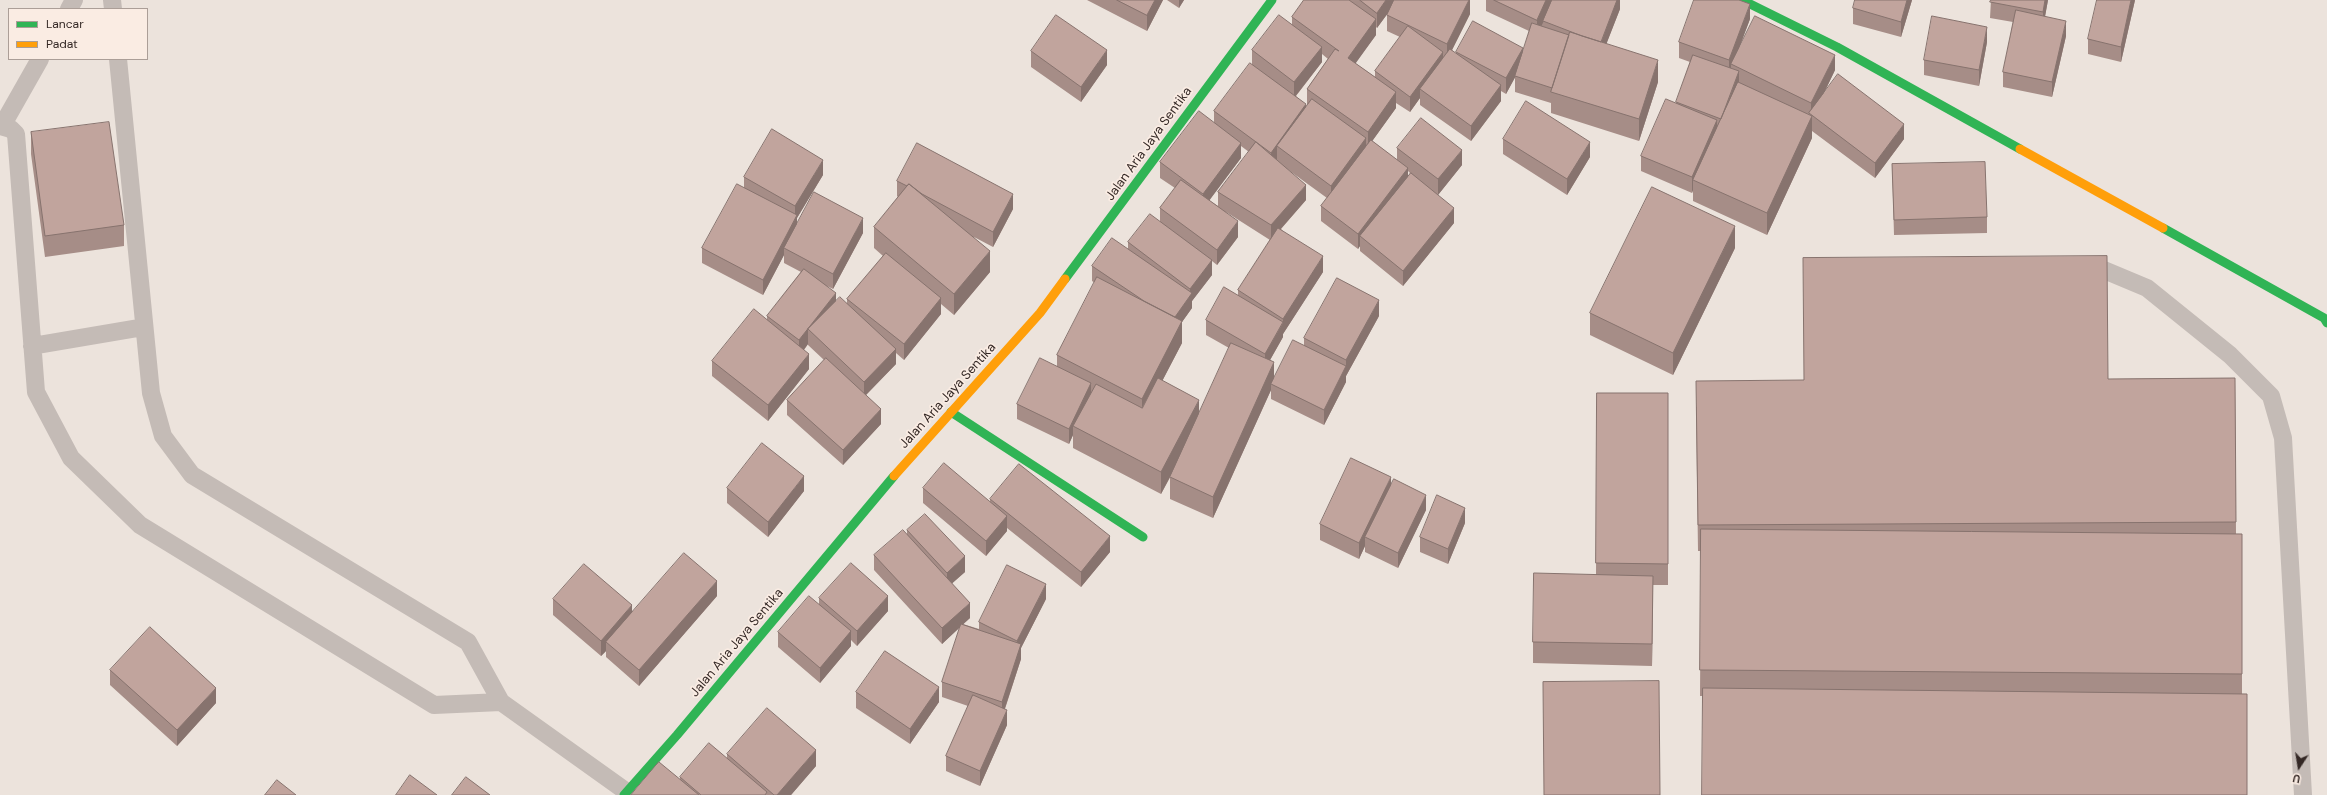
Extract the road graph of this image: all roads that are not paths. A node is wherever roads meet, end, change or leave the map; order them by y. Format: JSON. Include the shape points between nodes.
{"nodes":[{"id":1,"x":1272,"y":0,"type":"edge"},
{"id":2,"x":1742,"y":0,"type":"edge"},
{"id":3,"x":39,"y":60,"type":"edge"},
{"id":4,"x":118,"y":60,"type":"edge"},
{"id":5,"x":1,"y":126,"type":"edge"},
{"id":6,"x":2064,"y":271,"type":"edge"},
{"id":7,"x":2327,"y":323,"type":"edge"},
{"id":8,"x":144,"y":327,"type":"junction"},
{"id":9,"x":32,"y":346,"type":"junction"},
{"id":10,"x":951,"y":412,"type":"junction"},
{"id":11,"x":1143,"y":537,"type":"dead end"},
{"id":12,"x":501,"y":702,"type":"junction"},
{"id":13,"x":626,"y":794,"type":"edge"},
{"id":14,"x":2303,"y":795,"type":"edge"}],
"edges":[{"from":1,"to":10,"type":"street","name":"Jalan Aria Jaya Sentika","via":[[1040,313]]},
{"from":2,"to":7,"type":"street","via":[[1844,51],[2324,318]]},
{"from":3,"to":5,"type":"lane"},
{"from":4,"to":8,"type":"lane"},
{"from":5,"to":9,"type":"lane","via":[[11,129],[16,134]]},
{"from":6,"to":14,"type":"lane","via":[[2104,270],[2147,288],[2230,355],[2271,396],[2282,438]]},
{"from":8,"to":9,"type":"lane"},
{"from":8,"to":12,"type":"lane","via":[[151,393],[163,436],[192,475],[468,642]]},
{"from":9,"to":12,"type":"lane","via":[[36,392],[71,458],[140,524],[434,705]]},
{"from":10,"to":11,"type":"street"},
{"from":10,"to":13,"type":"street","name":"Jalan Aria Jaya Sentika","via":[[897,472]]},
{"from":12,"to":13,"type":"lane"}]}
